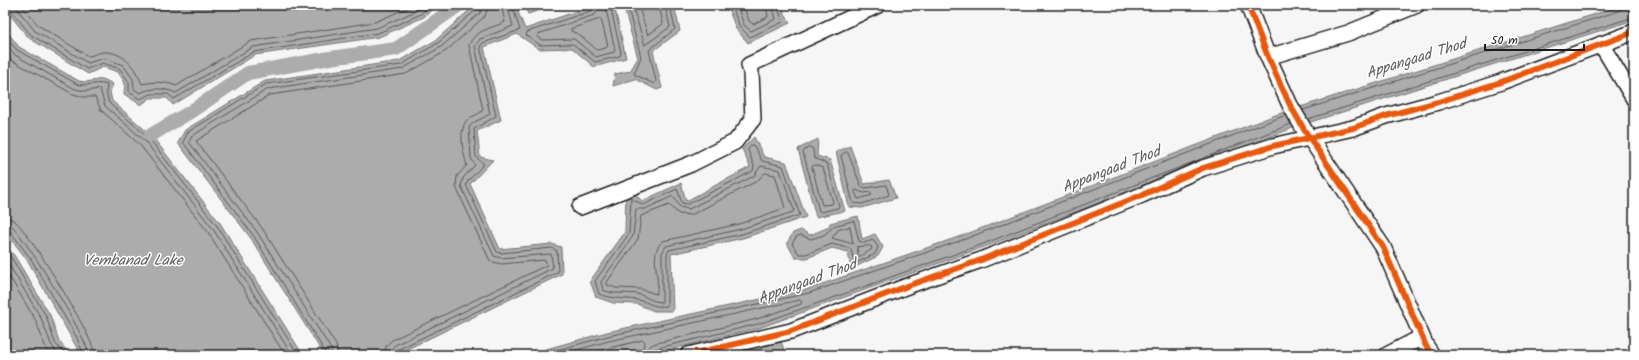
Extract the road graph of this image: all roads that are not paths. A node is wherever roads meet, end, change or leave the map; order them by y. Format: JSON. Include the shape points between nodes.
{"nodes":[{"id":1,"x":878,"y":5,"type":"edge"},
{"id":2,"x":1248,"y":5,"type":"edge"},
{"id":3,"x":1417,"y":5,"type":"edge"},
{"id":4,"x":1634,"y":32,"type":"edge"},
{"id":5,"x":1601,"y":44,"type":"junction"},
{"id":6,"x":1268,"y":58,"type":"junction"},
{"id":7,"x":1634,"y":99,"type":"edge"},
{"id":8,"x":1307,"y":134,"type":"junction"},
{"id":9,"x":580,"y":207,"type":"dead end"},
{"id":10,"x":1422,"y":337,"type":"junction"},
{"id":11,"x":688,"y":355,"type":"edge"},
{"id":12,"x":1387,"y":355,"type":"edge"},
{"id":13,"x":1432,"y":355,"type":"edge"}],
"edges":[{"from":1,"to":9,"type":"street","via":[[749,66],[753,119],[735,142],[691,164]]},
{"from":2,"to":6,"type":"street"},
{"from":3,"to":6,"type":"street","via":[[1348,33]]},
{"from":4,"to":5,"type":"street"},
{"from":5,"to":7,"type":"street"},
{"from":5,"to":8,"type":"street","via":[[1501,82],[1438,102],[1353,128]]},
{"from":6,"to":8,"type":"street"},
{"from":8,"to":10,"type":"street","via":[[1383,247]]},
{"from":8,"to":11,"type":"street","via":[[1203,168],[988,257],[791,331]]},
{"from":10,"to":12,"type":"street"},
{"from":10,"to":13,"type":"street"}]}
